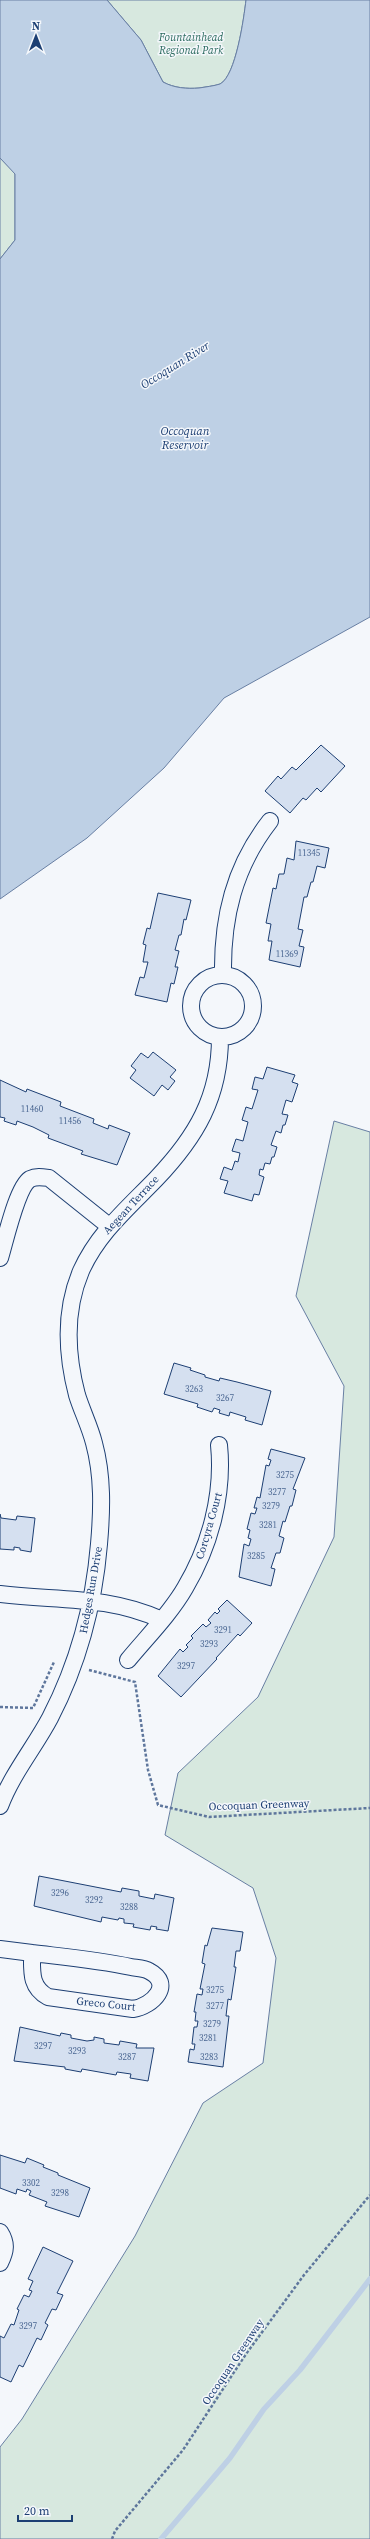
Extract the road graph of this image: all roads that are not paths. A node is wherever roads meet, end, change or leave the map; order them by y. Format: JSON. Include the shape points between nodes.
{"nodes":[{"id":1,"x":270,"y":821,"type":"dead end"},
{"id":2,"x":223,"y":975,"type":"junction"},
{"id":3,"x":220,"y":1037,"type":"junction"},
{"id":4,"x":110,"y":1226,"type":"junction"},
{"id":5,"x":0,"y":1258,"type":"edge"},
{"id":6,"x":219,"y":1445,"type":"dead end"},
{"id":7,"x":100,"y":1474,"type":"joint"},
{"id":8,"x":0,"y":1594,"type":"edge"},
{"id":9,"x":91,"y":1600,"type":"junction"},
{"id":10,"x":162,"y":1620,"type":"junction"},
{"id":11,"x":128,"y":1660,"type":"dead end"},
{"id":12,"x":0,"y":1806,"type":"edge"},
{"id":13,"x":0,"y":1949,"type":"edge"},
{"id":14,"x":32,"y":1954,"type":"junction"},
{"id":15,"x":0,"y":2232,"type":"edge"},
{"id":16,"x":0,"y":2263,"type":"edge"}],
"edges":[{"from":1,"to":2,"type":"street","via":[[246,857],[234,885],[226,914],[222,945]]},
{"from":2,"to":3,"type":"street","via":[[205,980],[196,988],[191,1008],[200,1029],[209,1036]]},
{"from":2,"to":3,"type":"street","via":[[244,983],[254,1002],[249,1021],[240,1031]]},
{"from":3,"to":4,"type":"street","name":"Aegean Terrace","via":[[217,1080],[212,1098],[201,1120],[161,1173]]},
{"from":4,"to":5,"type":"street","via":[[49,1178],[39,1176],[30,1180],[21,1191]]},
{"from":4,"to":7,"type":"street","name":"Aegean Terrace","via":[[82,1269],[71,1298],[68,1339],[70,1362],[78,1396],[94,1442]]},
{"from":6,"to":10,"type":"street","name":"Corcyra Court","via":[[220,1487],[210,1530],[199,1563],[185,1590]]},
{"from":7,"to":9,"type":"street","name":"Hedges Run Drive","via":[[102,1505]]},
{"from":8,"to":9,"type":"street"},
{"from":9,"to":10,"type":"street","via":[[141,1610]]},
{"from":9,"to":12,"type":"street","name":"Hedges Run Drive","via":[[73,1665],[49,1718]]},
{"from":10,"to":11,"type":"street","name":"Corcyra Court"},
{"from":13,"to":14,"type":"street","name":"Greco Court"},
{"from":14,"to":14,"type":"street","name":"Greco Court","via":[[148,1970],[159,1984],[159,1993],[154,2001],[133,2010],[48,1997],[34,1984]]},
{"from":15,"to":16,"type":"street","via":[[5,2241],[5,2252]]}]}
